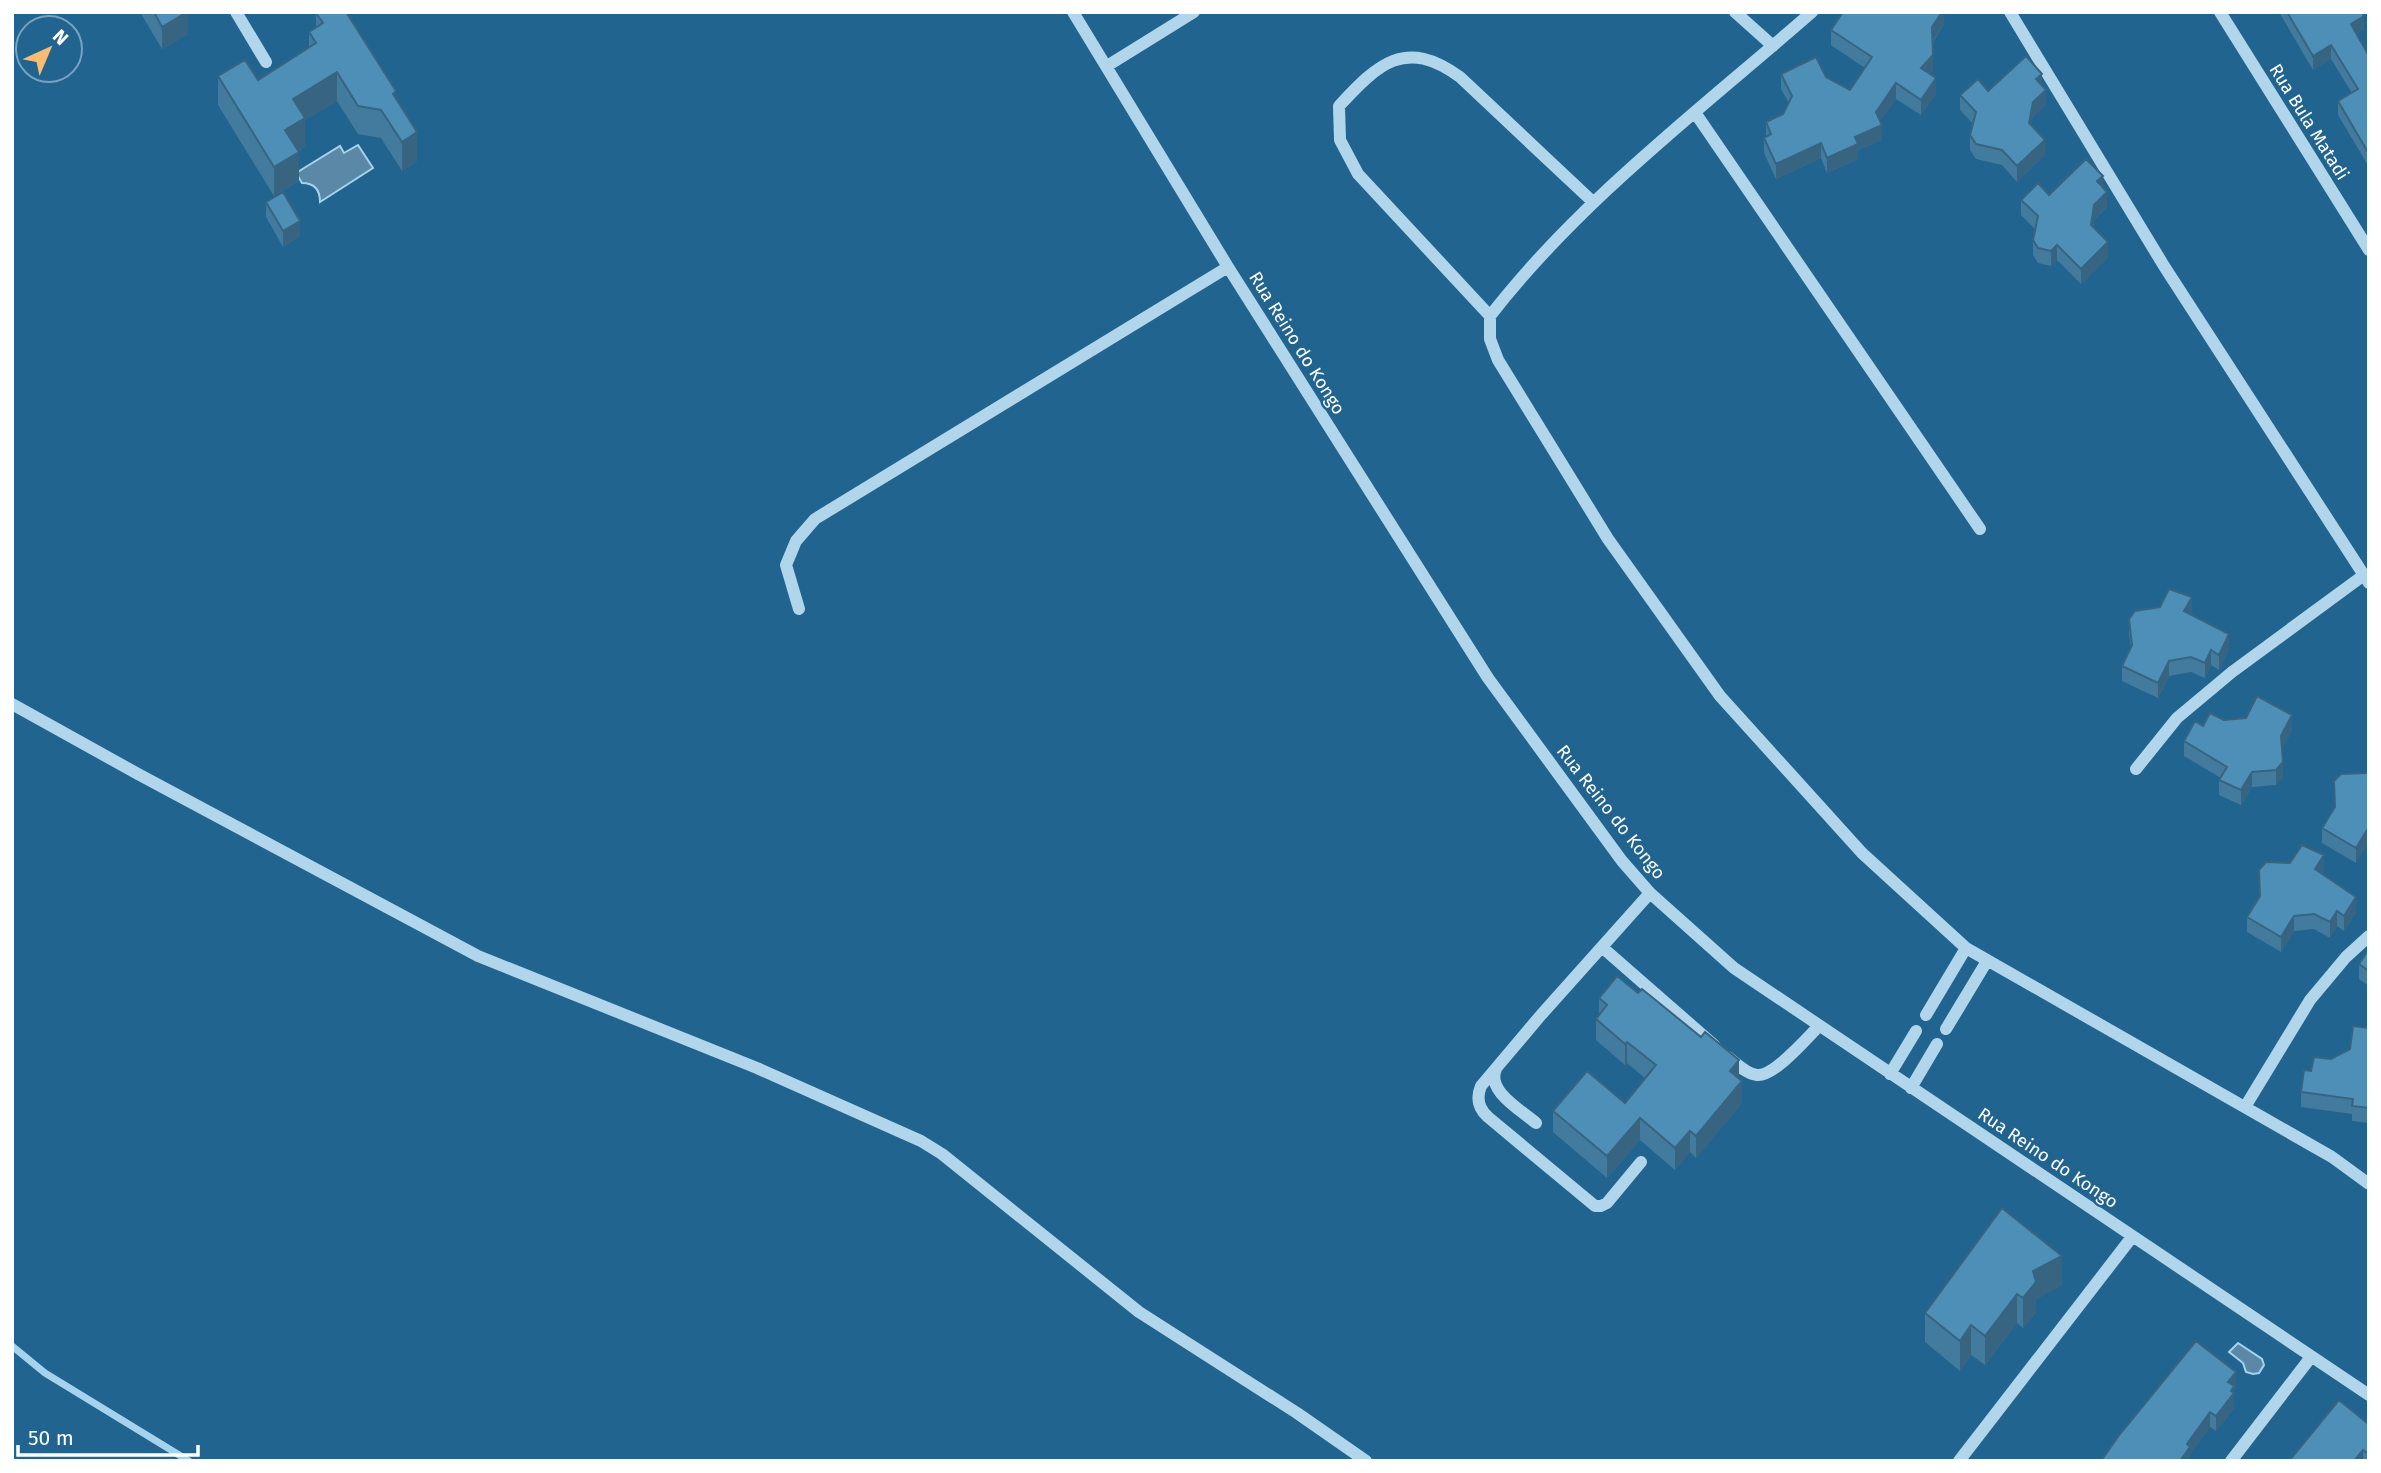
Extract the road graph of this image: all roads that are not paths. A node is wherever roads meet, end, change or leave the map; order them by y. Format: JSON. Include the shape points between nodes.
{"nodes":[{"id":1,"x":236,"y":12,"type":"edge"},
{"id":2,"x":1073,"y":12,"type":"edge"},
{"id":3,"x":1194,"y":12,"type":"edge"},
{"id":4,"x":1735,"y":12,"type":"edge"},
{"id":5,"x":1812,"y":12,"type":"edge"},
{"id":6,"x":2010,"y":12,"type":"edge"},
{"id":7,"x":2220,"y":12,"type":"edge"},
{"id":8,"x":1773,"y":46,"type":"junction"},
{"id":9,"x":266,"y":62,"type":"dead end"},
{"id":10,"x":1107,"y":66,"type":"junction"},
{"id":11,"x":1696,"y":114,"type":"junction"},
{"id":12,"x":1593,"y":202,"type":"junction"},
{"id":13,"x":2367,"y":241,"type":"edge"},
{"id":14,"x":1228,"y":267,"type":"junction"},
{"id":15,"x":1490,"y":316,"type":"junction"},
{"id":16,"x":1980,"y":529,"type":"dead end"},
{"id":17,"x":2366,"y":579,"type":"edge"},
{"id":18,"x":799,"y":609,"type":"dead end"},
{"id":19,"x":12,"y":704,"type":"edge"},
{"id":20,"x":2136,"y":769,"type":"dead end"},
{"id":21,"x":1650,"y":893,"type":"junction"},
{"id":22,"x":2369,"y":936,"type":"edge"},
{"id":23,"x":1603,"y":948,"type":"junction"},
{"id":24,"x":1966,"y":948,"type":"junction"},
{"id":25,"x":1987,"y":961,"type":"junction"},
{"id":26,"x":1926,"y":1015,"type":"dead end"},
{"id":27,"x":1819,"y":1026,"type":"junction"},
{"id":28,"x":1946,"y":1029,"type":"dead end"},
{"id":29,"x":1916,"y":1031,"type":"dead end"},
{"id":30,"x":1937,"y":1044,"type":"dead end"},
{"id":31,"x":1498,"y":1067,"type":"junction"},
{"id":32,"x":1890,"y":1074,"type":"junction"},
{"id":33,"x":1911,"y":1088,"type":"junction"},
{"id":34,"x":1500,"y":1092,"type":"junction"},
{"id":35,"x":1478,"y":1096,"type":"junction"},
{"id":36,"x":2245,"y":1107,"type":"junction"},
{"id":37,"x":1536,"y":1123,"type":"dead end"},
{"id":38,"x":1641,"y":1162,"type":"dead end"},
{"id":39,"x":2369,"y":1184,"type":"edge"},
{"id":40,"x":2132,"y":1237,"type":"junction"},
{"id":41,"x":2312,"y":1357,"type":"junction"},
{"id":42,"x":2369,"y":1395,"type":"edge"},
{"id":43,"x":1366,"y":1461,"type":"edge"},
{"id":44,"x":1959,"y":1461,"type":"edge"},
{"id":45,"x":2231,"y":1461,"type":"edge"}],
"edges":[{"from":1,"to":9,"type":"street"},
{"from":2,"to":10,"type":"street","name":"Rua Reino do Kongo"},
{"from":3,"to":10,"type":"street"},
{"from":4,"to":8,"type":"street"},
{"from":5,"to":8,"type":"street"},
{"from":6,"to":17,"type":"street","via":[[2164,266]]},
{"from":7,"to":13,"type":"street","name":"Rua Bula Matadi"},
{"from":8,"to":11,"type":"street"},
{"from":10,"to":14,"type":"street","name":"Rua Reino do Kongo"},
{"from":11,"to":12,"type":"street"},
{"from":11,"to":16,"type":"street"},
{"from":12,"to":15,"type":"street","via":[[1519,278]]},
{"from":12,"to":15,"type":"street","via":[[1442,64],[1418,57],[1389,61],[1339,106],[1340,140],[1358,174]]},
{"from":14,"to":18,"type":"street","via":[[815,519],[796,541],[786,565]]},
{"from":14,"to":21,"type":"street","name":"Rua Reino do Kongo","via":[[1488,678]]},
{"from":15,"to":24,"type":"street","via":[[1490,339],[1497,360],[1526,408],[1608,539],[1720,696],[1861,853]]},
{"from":17,"to":20,"type":"street","via":[[2232,671],[2177,719]]},
{"from":19,"to":43,"type":"street","via":[[478,956],[757,1068],[921,1141],[1139,1312]]},
{"from":21,"to":23,"type":"street"},
{"from":21,"to":27,"type":"street","name":"Rua Reino do Kongo","via":[[1734,968]]},
{"from":22,"to":36,"type":"street","via":[[2310,1000]]},
{"from":23,"to":27,"type":"street","via":[[1705,1038],[1756,1075],[1776,1067]]},
{"from":23,"to":31,"type":"street"},
{"from":24,"to":25,"type":"street"},
{"from":24,"to":26,"type":"street"},
{"from":25,"to":28,"type":"street"},
{"from":25,"to":36,"type":"street"},
{"from":27,"to":32,"type":"street","name":"Rua Reino do Kongo"},
{"from":29,"to":32,"type":"street"},
{"from":30,"to":33,"type":"street"},
{"from":31,"to":34,"type":"street","via":[[1493,1077]]},
{"from":31,"to":35,"type":"street"},
{"from":32,"to":33,"type":"street","name":"Rua Reino do Kongo"},
{"from":33,"to":40,"type":"street","name":"Rua Reino do Kongo"},
{"from":34,"to":35,"type":"street","via":[[1487,1088]]},
{"from":34,"to":37,"type":"street"},
{"from":35,"to":38,"type":"street","via":[[1488,1117],[1595,1206],[1606,1203]]},
{"from":36,"to":39,"type":"street"},
{"from":40,"to":41,"type":"street","name":"Rua Reino do Kongo"},
{"from":40,"to":44,"type":"street"},
{"from":41,"to":42,"type":"street","name":"Rua Reino do Kongo"},
{"from":41,"to":45,"type":"street"}]}
